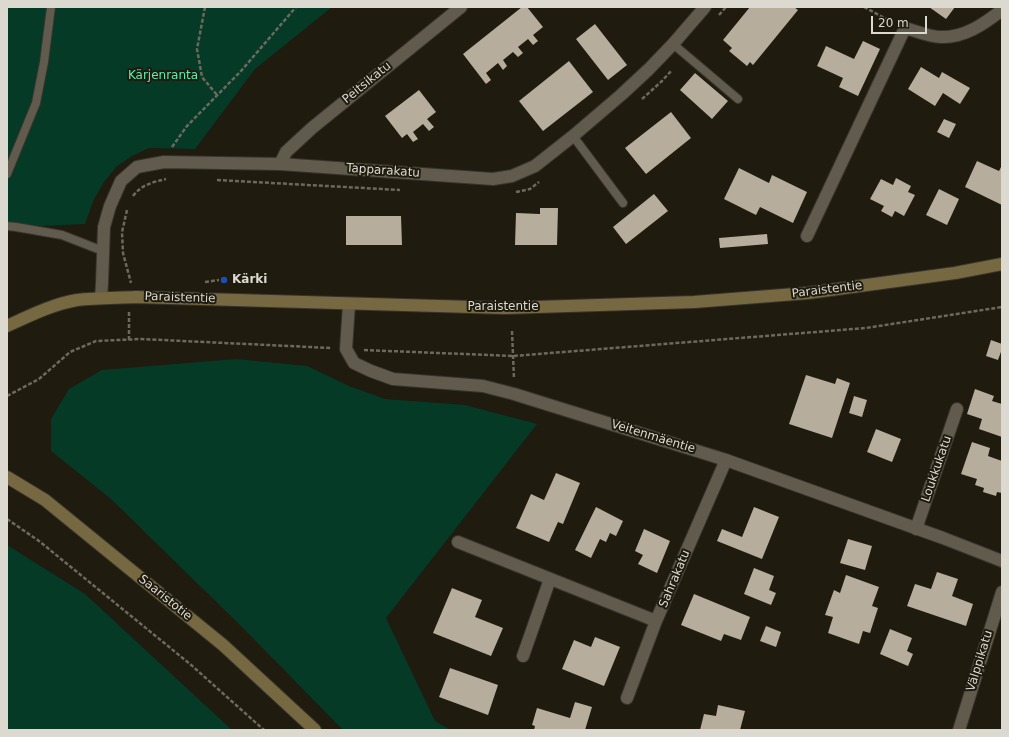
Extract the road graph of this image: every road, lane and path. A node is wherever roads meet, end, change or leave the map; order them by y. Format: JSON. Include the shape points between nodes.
{"nodes":[{"id":1,"x":51,"y":7,"type":"edge"},
{"id":2,"x":205,"y":7,"type":"edge"},
{"id":3,"x":296,"y":7,"type":"edge"},
{"id":4,"x":461,"y":7,"type":"edge"},
{"id":5,"x":705,"y":7,"type":"edge"},
{"id":6,"x":864,"y":7,"type":"edge"},
{"id":7,"x":1002,"y":10,"type":"edge"},
{"id":8,"x":905,"y":28,"type":"junction"},
{"id":9,"x":673,"y":44,"type":"junction"},
{"id":10,"x":217,"y":95,"type":"junction"},
{"id":11,"x":738,"y":99,"type":"dead end"},
{"id":12,"x":573,"y":136,"type":"junction"},
{"id":13,"x":164,"y":162,"type":"junction"},
{"id":14,"x":280,"y":164,"type":"junction"},
{"id":15,"x":7,"y":174,"type":"edge"},
{"id":16,"x":623,"y":203,"type":"dead end"},
{"id":17,"x":7,"y":226,"type":"edge"},
{"id":18,"x":807,"y":236,"type":"dead end"},
{"id":19,"x":103,"y":251,"type":"junction"},
{"id":20,"x":1002,"y":264,"type":"edge"},
{"id":21,"x":101,"y":298,"type":"junction"},
{"id":22,"x":349,"y":304,"type":"junction"},
{"id":23,"x":1002,"y":307,"type":"edge"},
{"id":24,"x":7,"y":326,"type":"edge"},
{"id":25,"x":512,"y":331,"type":"dead end"},
{"id":26,"x":331,"y":348,"type":"junction"},
{"id":27,"x":346,"y":349,"type":"junction"},
{"id":28,"x":334,"y":354,"type":"dead end"},
{"id":29,"x":513,"y":356,"type":"junction"},
{"id":30,"x":7,"y":396,"type":"edge"},
{"id":31,"x":958,"y":409,"type":"dead end"},
{"id":32,"x":726,"y":460,"type":"junction"},
{"id":33,"x":7,"y":477,"type":"edge"},
{"id":34,"x":7,"y":520,"type":"edge"},
{"id":35,"x":916,"y":528,"type":"junction"},
{"id":36,"x":458,"y":542,"type":"dead end"},
{"id":37,"x":1002,"y":562,"type":"edge"},
{"id":38,"x":550,"y":579,"type":"junction"},
{"id":39,"x":1002,"y":592,"type":"edge"},
{"id":40,"x":656,"y":621,"type":"junction"},
{"id":41,"x":523,"y":656,"type":"dead end"},
{"id":42,"x":627,"y":698,"type":"dead end"},
{"id":43,"x":264,"y":730,"type":"edge"},
{"id":44,"x":315,"y":730,"type":"edge"},
{"id":45,"x":959,"y":730,"type":"edge"}],
"edges":[{"from":1,"to":15,"type":"lane","via":[[36,103]]},
{"from":2,"to":10,"type":"path","via":[[197,49],[202,77]]},
{"from":3,"to":10,"type":"path"},
{"from":4,"to":14,"type":"street","name":"Peitsikatu","via":[[312,128],[286,152]]},
{"from":5,"to":9,"type":"street","name":"Tapparakatu"},
{"from":6,"to":8,"type":"path"},
{"from":7,"to":8,"type":"street","via":[[960,35],[940,37]]},
{"from":8,"to":18,"type":"street"},
{"from":9,"to":11,"type":"lane"},
{"from":9,"to":12,"type":"street","name":"Tapparakatu","via":[[627,90]]},
{"from":10,"to":13,"type":"path","via":[[179,136]]},
{"from":12,"to":14,"type":"street","name":"Tapparakatu","via":[[535,166],[512,176],[493,179]]},
{"from":12,"to":16,"type":"lane"},
{"from":13,"to":14,"type":"street","name":"Tapparakatu"},
{"from":13,"to":19,"type":"street","name":"Tapparakatu","via":[[137,167],[121,181],[104,227]]},
{"from":17,"to":19,"type":"lane","via":[[62,235]]},
{"from":19,"to":21,"type":"street","name":"Tapparakatu"},
{"from":20,"to":22,"type":"main road","name":"Paraistentie","via":[[808,293],[694,302],[505,308]]},
{"from":21,"to":22,"type":"main road","name":"Paraistentie"},
{"from":21,"to":24,"type":"main road","name":"Paraistentie","via":[[76,301],[40,311]]},
{"from":22,"to":27,"type":"street"},
{"from":23,"to":29,"type":"path","via":[[866,328]]},
{"from":25,"to":29,"type":"path"},
{"from":26,"to":27,"type":"path"},
{"from":26,"to":28,"type":"path"},
{"from":26,"to":30,"type":"path","via":[[141,339],[96,341],[70,352],[39,379]]},
{"from":27,"to":29,"type":"path"},
{"from":27,"to":32,"type":"street","name":"Veitenmäentie","via":[[354,363],[393,379],[483,386]]},
{"from":31,"to":35,"type":"street","name":"Loukkukatu"},
{"from":32,"to":35,"type":"street","name":"Veitenmäentie"},
{"from":32,"to":40,"type":"street","name":"Sahrakatu"},
{"from":33,"to":44,"type":"main road","name":"Saaristotie","via":[[45,500],[223,645]]},
{"from":34,"to":43,"type":"path","via":[[39,541],[190,664]]},
{"from":35,"to":37,"type":"street","name":"Veitenmäentie"},
{"from":36,"to":38,"type":"street"},
{"from":38,"to":40,"type":"street"},
{"from":38,"to":41,"type":"street"},
{"from":39,"to":45,"type":"street","name":"Välppikatu"},
{"from":40,"to":42,"type":"street","name":"Sahrakatu"}]}
